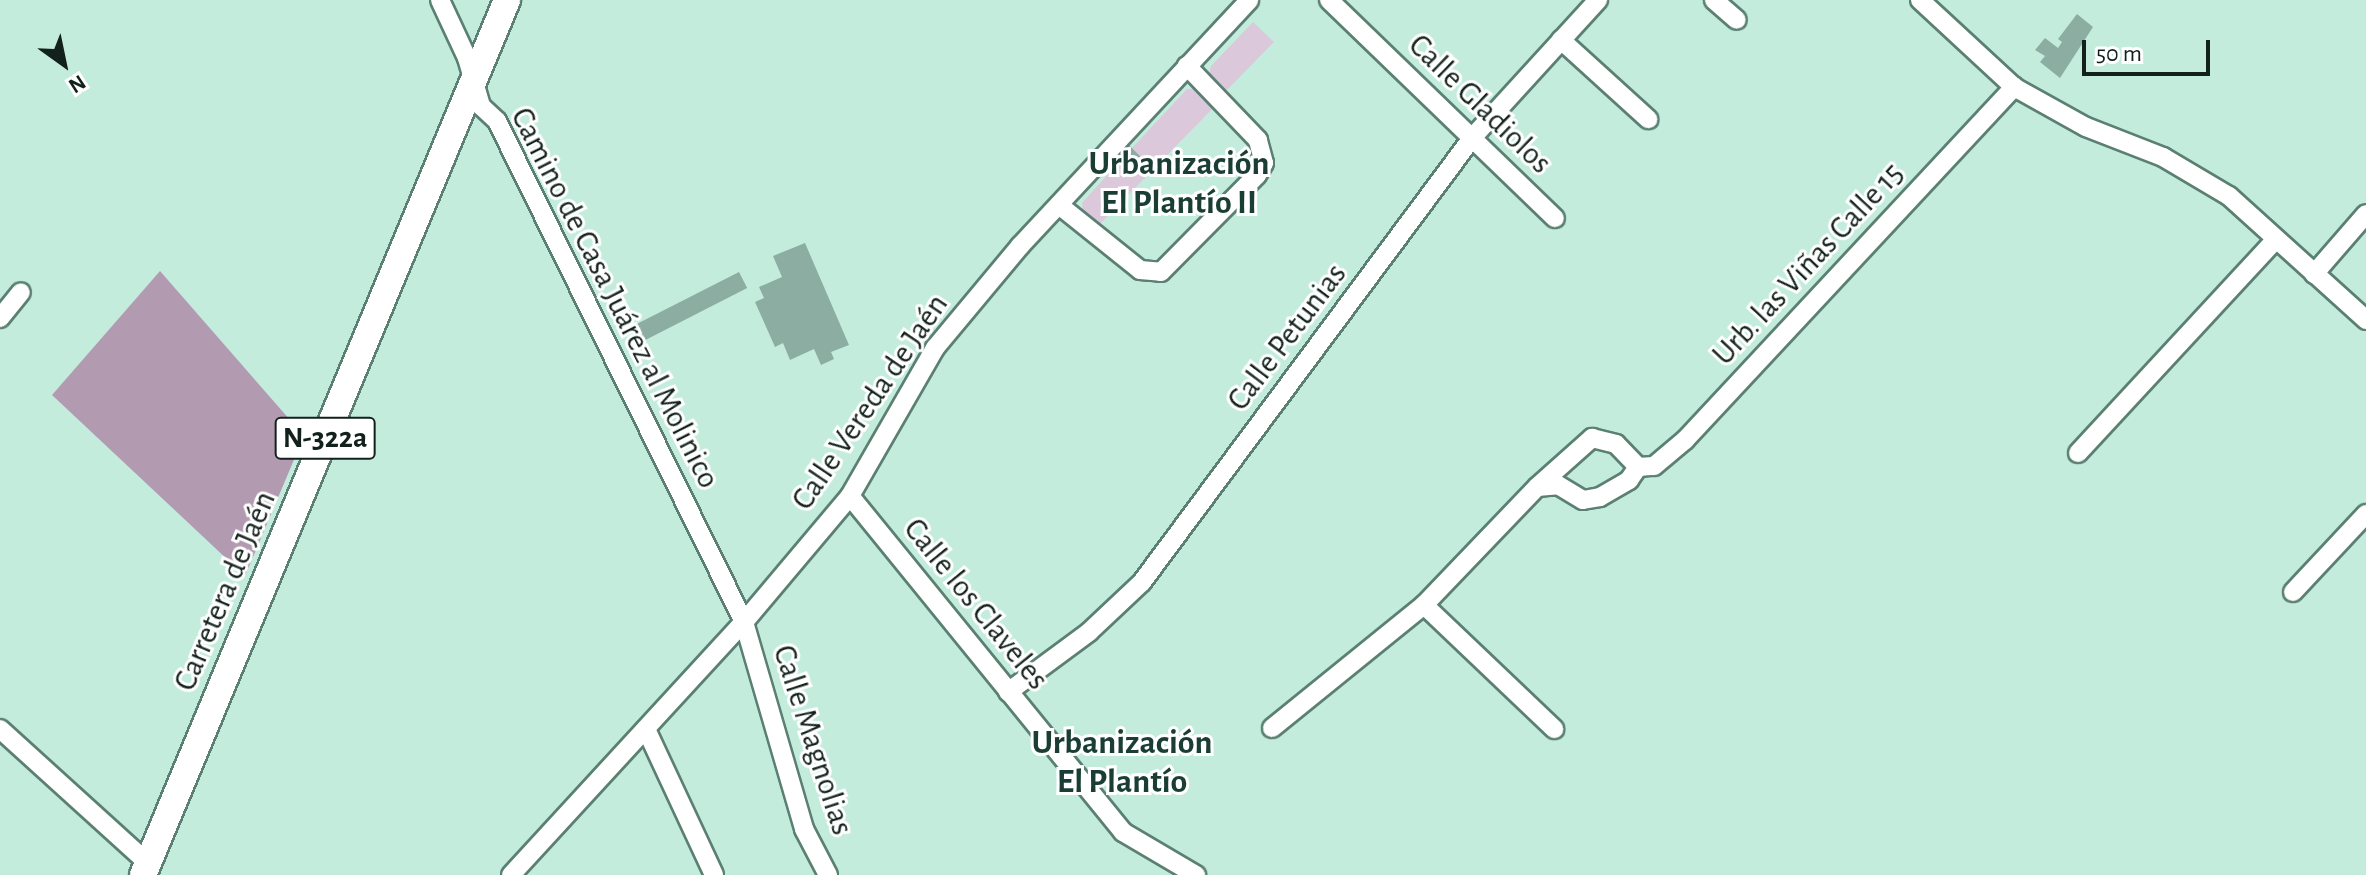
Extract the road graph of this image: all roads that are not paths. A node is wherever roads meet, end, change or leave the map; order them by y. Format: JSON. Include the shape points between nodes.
{"nodes":[{"id":1,"x":440,"y":0,"type":"edge"},
{"id":2,"x":507,"y":0,"type":"edge"},
{"id":3,"x":1249,"y":0,"type":"edge"},
{"id":4,"x":1329,"y":0,"type":"edge"},
{"id":5,"x":1598,"y":0,"type":"edge"},
{"id":6,"x":1714,"y":0,"type":"edge"},
{"id":7,"x":1920,"y":0,"type":"edge"},
{"id":8,"x":1737,"y":20,"type":"dead end"},
{"id":9,"x":1561,"y":40,"type":"junction"},
{"id":10,"x":1187,"y":66,"type":"junction"},
{"id":11,"x":2014,"y":87,"type":"junction"},
{"id":12,"x":476,"y":95,"type":"junction"},
{"id":13,"x":1648,"y":119,"type":"dead end"},
{"id":14,"x":1472,"y":138,"type":"junction"},
{"id":15,"x":1059,"y":205,"type":"junction"},
{"id":16,"x":2366,"y":214,"type":"edge"},
{"id":17,"x":1555,"y":218,"type":"dead end"},
{"id":18,"x":2275,"y":240,"type":"junction"},
{"id":19,"x":2314,"y":274,"type":"junction"},
{"id":20,"x":21,"y":292,"type":"dead end"},
{"id":21,"x":0,"y":318,"type":"edge"},
{"id":22,"x":2366,"y":320,"type":"edge"},
{"id":23,"x":2078,"y":453,"type":"dead end"},
{"id":24,"x":1638,"y":467,"type":"junction"},
{"id":25,"x":1537,"y":487,"type":"junction"},
{"id":26,"x":850,"y":496,"type":"junction"},
{"id":27,"x":2366,"y":514,"type":"edge"},
{"id":28,"x":2293,"y":592,"type":"dead end"},
{"id":29,"x":1424,"y":605,"type":"junction"},
{"id":30,"x":744,"y":622,"type":"junction"},
{"id":31,"x":1008,"y":692,"type":"junction"},
{"id":32,"x":1272,"y":728,"type":"dead end"},
{"id":33,"x":0,"y":729,"type":"edge"},
{"id":34,"x":646,"y":729,"type":"junction"},
{"id":35,"x":1554,"y":729,"type":"dead end"},
{"id":36,"x":146,"y":869,"type":"edge"},
{"id":37,"x":511,"y":875,"type":"edge"},
{"id":38,"x":714,"y":875,"type":"edge"},
{"id":39,"x":828,"y":875,"type":"edge"},
{"id":40,"x":1196,"y":875,"type":"edge"}],
"edges":[{"from":1,"to":12,"type":"street","name":"Camino de Casa Juárez al Molinico","via":[[467,58]]},
{"from":2,"to":12,"type":"highway","name":"Carretera de Jaén","number":"N-322a"},
{"from":3,"to":10,"type":"street","name":"Calle Vereda de Jaén"},
{"from":4,"to":14,"type":"street","name":"Calle Gladiolos"},
{"from":5,"to":9,"type":"street","name":"Calle Petunias"},
{"from":6,"to":8,"type":"street"},
{"from":7,"to":11,"type":"street"},
{"from":9,"to":13,"type":"street"},
{"from":9,"to":14,"type":"street","name":"Calle Petunias"},
{"from":10,"to":15,"type":"street","name":"Calle Vereda de Jaén"},
{"from":10,"to":15,"type":"street","via":[[1258,140],[1264,163],[1257,175],[1161,272],[1140,270]]},
{"from":11,"to":18,"type":"street","via":[[2190,172],[2229,196]]},
{"from":11,"to":24,"type":"street","name":"Urb. las Viñas Calle 15","via":[[1685,440],[1654,466]]},
{"from":12,"to":30,"type":"street","name":"Camino de Casa Juárez al Molinico","via":[[497,121]]},
{"from":12,"to":36,"type":"highway","name":"Carretera de Jaén","number":"N-322a","via":[[424,199]]},
{"from":14,"to":17,"type":"street","name":"Calle Gladiolos"},
{"from":14,"to":31,"type":"street","name":"Calle Petunias","via":[[1142,582],[1089,632]]},
{"from":15,"to":26,"type":"street","name":"Calle Vereda de Jaén","via":[[935,348]]},
{"from":16,"to":19,"type":"street"},
{"from":18,"to":19,"type":"street"},
{"from":18,"to":23,"type":"street"},
{"from":19,"to":22,"type":"street"},
{"from":20,"to":21,"type":"street"},
{"from":24,"to":25,"type":"street","name":"Urb. las Viñas Calle 15","via":[[1616,488],[1583,500],[1558,485]]},
{"from":24,"to":25,"type":"street","via":[[1616,444],[1592,438]]},
{"from":25,"to":29,"type":"street"},
{"from":26,"to":30,"type":"street","name":"Calle Vereda de Jaén"},
{"from":26,"to":31,"type":"street","name":"Calle los Claveles"},
{"from":27,"to":28,"type":"street"},
{"from":29,"to":32,"type":"street"},
{"from":29,"to":35,"type":"street"},
{"from":30,"to":34,"type":"street","name":"Calle Vereda de Jaén"},
{"from":30,"to":39,"type":"street","name":"Calle Magnolias","via":[[804,829]]},
{"from":31,"to":40,"type":"street","name":"Calle los Claveles","via":[[1123,832]]},
{"from":33,"to":36,"type":"street"},
{"from":34,"to":37,"type":"street","name":"Calle Vereda de Jaén"},
{"from":34,"to":38,"type":"street"}]}
